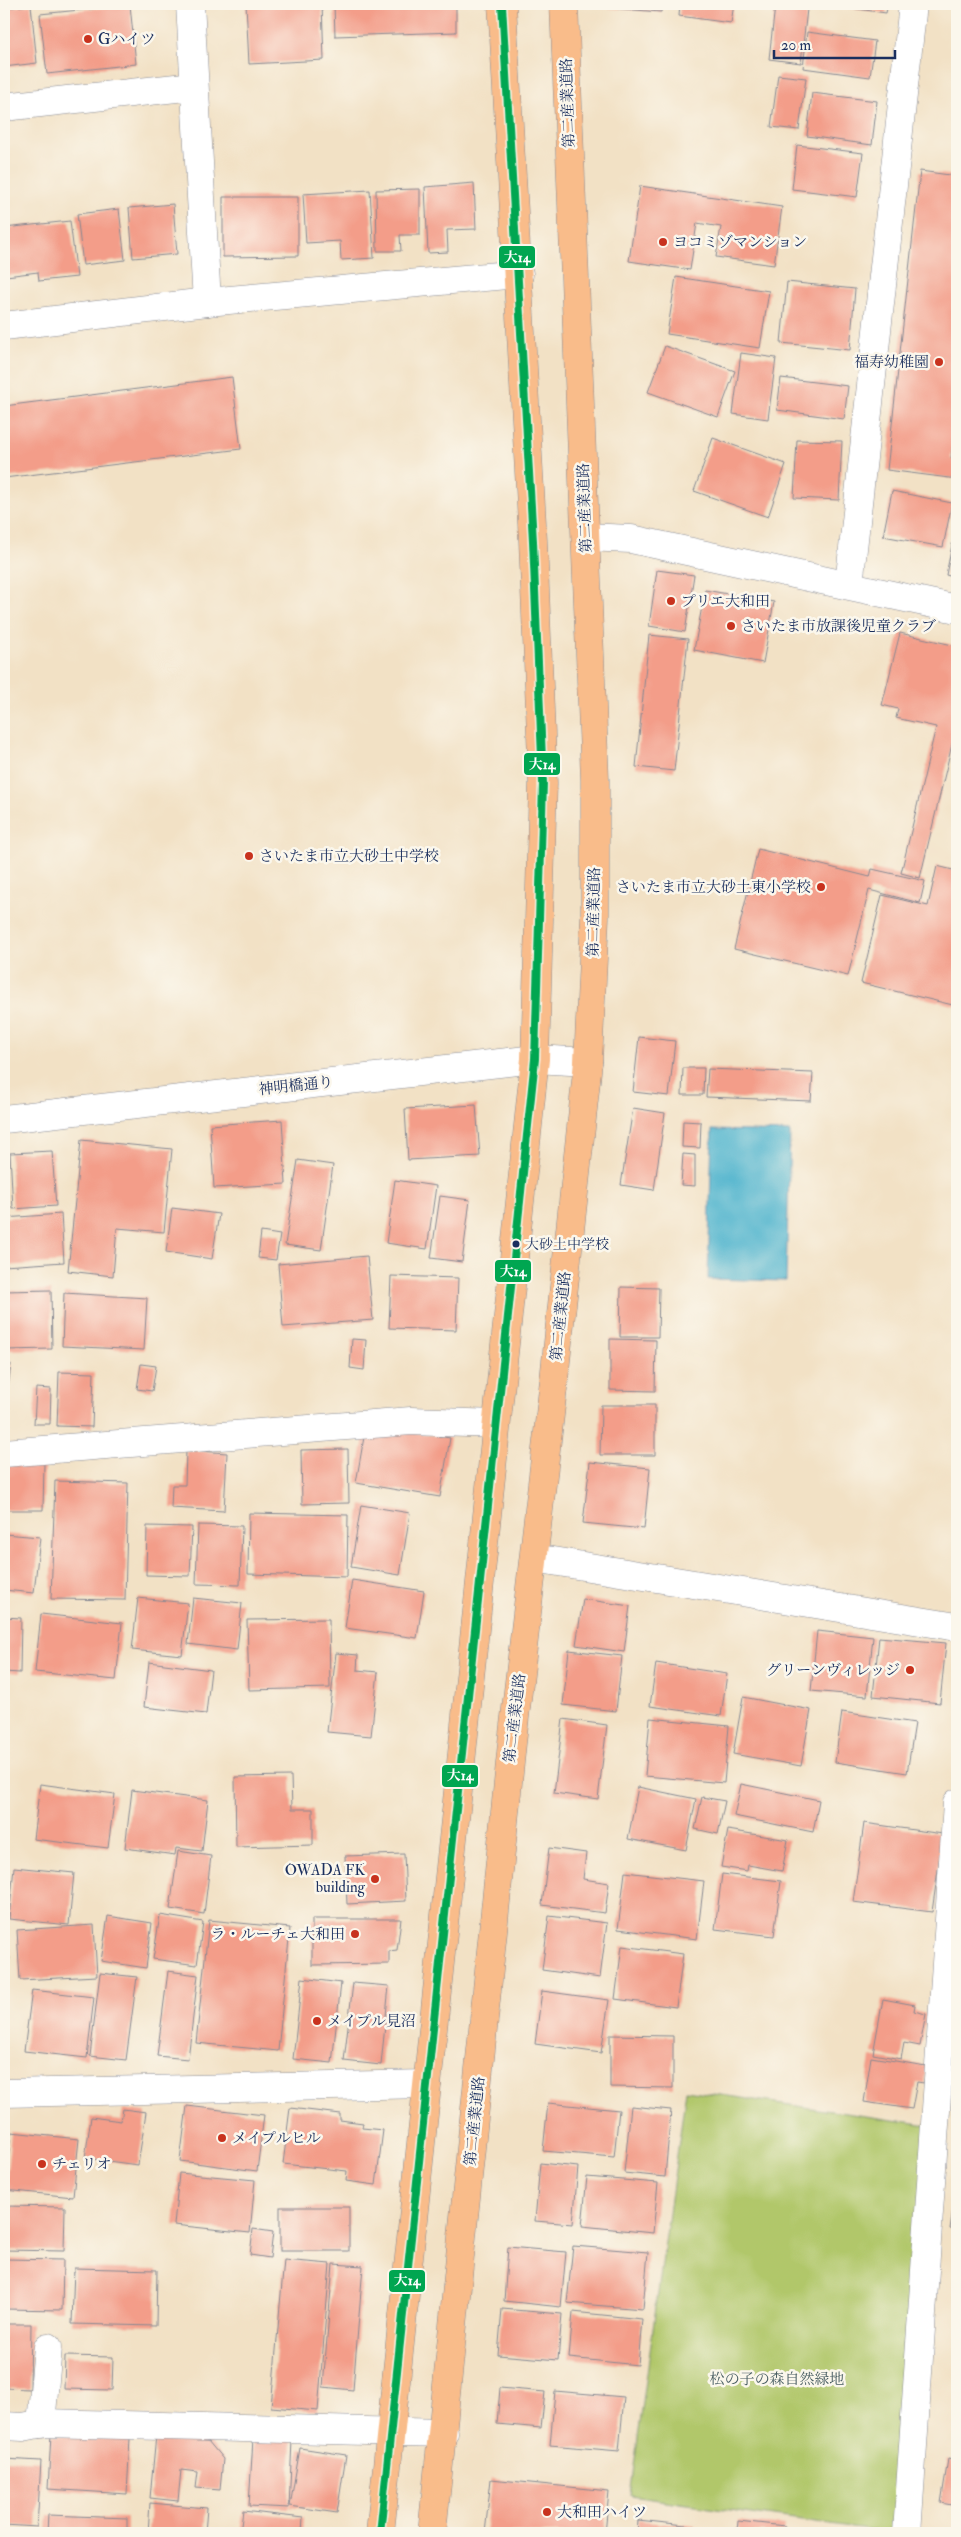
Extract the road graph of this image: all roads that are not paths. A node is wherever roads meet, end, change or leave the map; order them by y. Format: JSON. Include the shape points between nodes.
{"nodes":[{"id":1,"x":190,"y":4,"type":"edge"},
{"id":2,"x":502,"y":4,"type":"edge"},
{"id":3,"x":564,"y":4,"type":"edge"},
{"id":4,"x":912,"y":4,"type":"edge"},
{"id":5,"x":194,"y":86,"type":"junction"},
{"id":6,"x":4,"y":107,"type":"edge"},
{"id":7,"x":519,"y":274,"type":"junction"},
{"id":8,"x":207,"y":302,"type":"junction"},
{"id":9,"x":4,"y":326,"type":"edge"},
{"id":10,"x":586,"y":537,"type":"junction"},
{"id":11,"x":849,"y":585,"type":"junction"},
{"id":12,"x":957,"y":610,"type":"edge"},
{"id":13,"x":535,"y":1059,"type":"junction"},
{"id":14,"x":588,"y":1062,"type":"junction"},
{"id":15,"x":4,"y":1119,"type":"edge"},
{"id":16,"x":496,"y":1424,"type":"junction"},
{"id":17,"x":4,"y":1452,"type":"edge"},
{"id":18,"x":534,"y":1558,"type":"junction"},
{"id":19,"x":957,"y":1627,"type":"edge"},
{"id":20,"x":957,"y":1802,"type":"edge"},
{"id":21,"x":428,"y":2084,"type":"junction"},
{"id":22,"x":4,"y":2093,"type":"edge"},
{"id":23,"x":48,"y":2348,"type":"dead end"},
{"id":24,"x":41,"y":2424,"type":"junction"},
{"id":25,"x":4,"y":2426,"type":"edge"},
{"id":26,"x":391,"y":2430,"type":"junction"},
{"id":27,"x":444,"y":2433,"type":"junction"},
{"id":28,"x":380,"y":2533,"type":"edge"},
{"id":29,"x":432,"y":2533,"type":"edge"},
{"id":30,"x":907,"y":2533,"type":"edge"}],
"edges":[{"from":1,"to":5,"type":"street"},
{"from":2,"to":7,"type":"main road"},
{"from":3,"to":10,"type":"main road","name":"第二産業道路"},
{"from":4,"to":11,"type":"street"},
{"from":5,"to":6,"type":"street"},
{"from":5,"to":8,"type":"street"},
{"from":7,"to":8,"type":"street"},
{"from":7,"to":13,"type":"main road","via":[[543,783]]},
{"from":8,"to":9,"type":"street"},
{"from":10,"to":11,"type":"street","via":[[631,539]]},
{"from":10,"to":14,"type":"main road","name":"第二産業道路","via":[[595,780],[595,917]]},
{"from":11,"to":12,"type":"street"},
{"from":13,"to":14,"type":"street","name":"神明橋通り"},
{"from":13,"to":15,"type":"street","name":"神明橋通り"},
{"from":13,"to":16,"type":"main road"},
{"from":14,"to":18,"type":"main road","name":"第二産業道路"},
{"from":16,"to":17,"type":"street","via":[[412,1421]]},
{"from":16,"to":21,"type":"main road"},
{"from":18,"to":19,"type":"street"},
{"from":18,"to":27,"type":"main road","name":"第二産業道路","via":[[512,1743]]},
{"from":20,"to":30,"type":"street"},
{"from":21,"to":22,"type":"street"},
{"from":21,"to":26,"type":"main road"},
{"from":23,"to":24,"type":"street"},
{"from":24,"to":25,"type":"street"},
{"from":24,"to":26,"type":"street"},
{"from":26,"to":27,"type":"street"},
{"from":26,"to":28,"type":"main road"},
{"from":27,"to":29,"type":"main road","name":"第二産業道路"}]}
